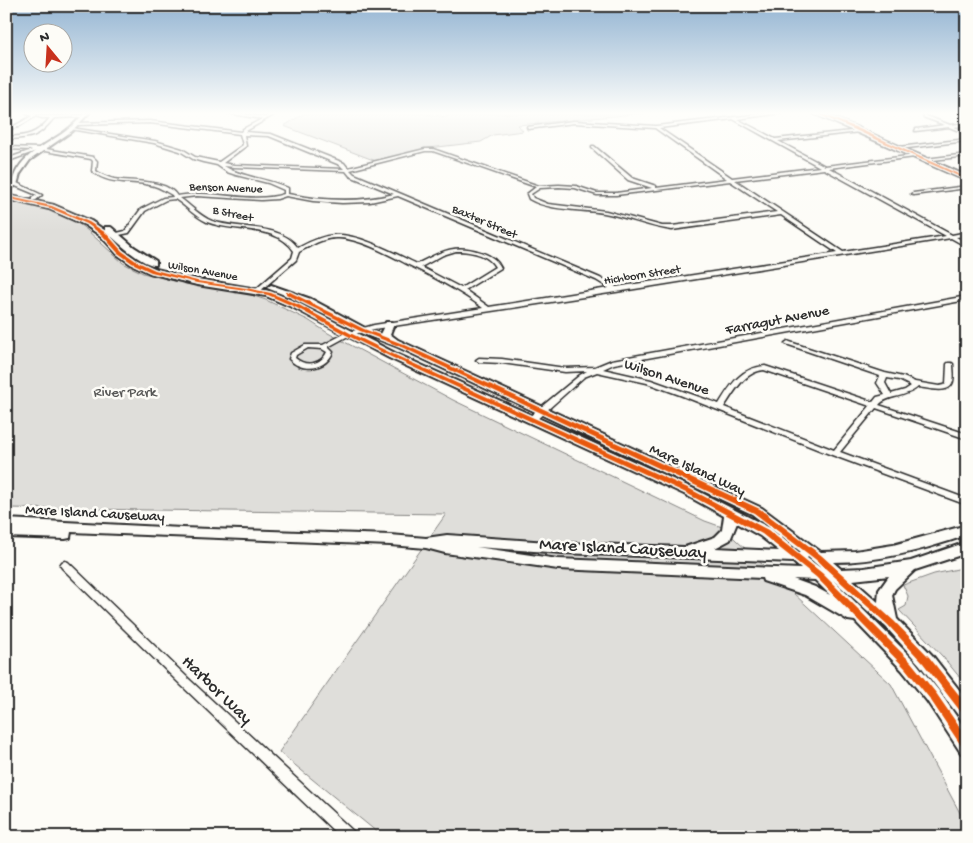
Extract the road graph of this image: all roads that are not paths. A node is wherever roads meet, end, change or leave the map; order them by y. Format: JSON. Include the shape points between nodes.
{"nodes":[{"id":1,"x":31,"y":152,"type":"edge"},
{"id":2,"x":36,"y":152,"type":"edge"},
{"id":3,"x":59,"y":152,"type":"edge"},
{"id":4,"x":186,"y":152,"type":"edge"},
{"id":5,"x":235,"y":152,"type":"edge"},
{"id":6,"x":313,"y":152,"type":"edge"},
{"id":7,"x":416,"y":152,"type":"edge"},
{"id":8,"x":442,"y":152,"type":"edge"},
{"id":9,"x":599,"y":152,"type":"edge"},
{"id":10,"x":692,"y":152,"type":"edge"},
{"id":11,"x":798,"y":152,"type":"edge"},
{"id":12,"x":908,"y":152,"type":"edge"},
{"id":13,"x":967,"y":155,"type":"edge"},
{"id":14,"x":915,"y":156,"type":"junction"},
{"id":15,"x":925,"y":160,"type":"junction"},
{"id":16,"x":6,"y":161,"type":"edge"},
{"id":17,"x":218,"y":164,"type":"junction"},
{"id":18,"x":825,"y":167,"type":"junction"},
{"id":19,"x":347,"y":170,"type":"junction"},
{"id":20,"x":966,"y":178,"type":"edge"},
{"id":21,"x":730,"y":179,"type":"junction"},
{"id":22,"x":15,"y":184,"type":"junction"},
{"id":23,"x":539,"y":186,"type":"junction"},
{"id":24,"x":658,"y":188,"type":"junction"},
{"id":25,"x":967,"y":188,"type":"edge"},
{"id":26,"x":6,"y":189,"type":"edge"},
{"id":27,"x":913,"y":194,"type":"dead end"},
{"id":28,"x":286,"y":195,"type":"junction"},
{"id":29,"x":398,"y":195,"type":"junction"},
{"id":30,"x":6,"y":196,"type":"edge"},
{"id":31,"x":175,"y":197,"type":"junction"},
{"id":32,"x":34,"y":199,"type":"junction"},
{"id":33,"x":782,"y":213,"type":"junction"},
{"id":34,"x":632,"y":219,"type":"junction"},
{"id":35,"x":627,"y":223,"type":"dead end"},
{"id":36,"x":967,"y":234,"type":"edge"},
{"id":37,"x":111,"y":236,"type":"junction"},
{"id":38,"x":951,"y":236,"type":"junction"},
{"id":39,"x":967,"y":245,"type":"edge"},
{"id":40,"x":297,"y":251,"type":"junction"},
{"id":41,"x":843,"y":254,"type":"junction"},
{"id":42,"x":416,"y":267,"type":"junction"},
{"id":43,"x":260,"y":288,"type":"junction"},
{"id":44,"x":461,"y":290,"type":"junction"},
{"id":45,"x":616,"y":290,"type":"junction"},
{"id":46,"x":967,"y":298,"type":"edge"},
{"id":47,"x":488,"y":309,"type":"junction"},
{"id":48,"x":389,"y":324,"type":"junction"},
{"id":49,"x":362,"y":330,"type":"junction"},
{"id":50,"x":348,"y":334,"type":"junction"},
{"id":51,"x":788,"y":343,"type":"dead end"},
{"id":52,"x":401,"y":345,"type":"junction"},
{"id":53,"x":324,"y":347,"type":"junction"},
{"id":54,"x":479,"y":360,"type":"dead end"},
{"id":55,"x":950,"y":364,"type":"dead end"},
{"id":56,"x":594,"y":369,"type":"junction"},
{"id":57,"x":884,"y":375,"type":"junction"},
{"id":58,"x":912,"y":384,"type":"junction"},
{"id":59,"x":889,"y":396,"type":"junction"},
{"id":60,"x":875,"y":406,"type":"junction"},
{"id":61,"x":720,"y":408,"type":"junction"},
{"id":62,"x":542,"y":410,"type":"junction"},
{"id":63,"x":532,"y":419,"type":"junction"},
{"id":64,"x":967,"y":437,"type":"edge"},
{"id":65,"x":835,"y":453,"type":"junction"},
{"id":66,"x":967,"y":502,"type":"edge"},
{"id":67,"x":731,"y":514,"type":"junction"},
{"id":68,"x":6,"y":524,"type":"edge"},
{"id":69,"x":967,"y":530,"type":"edge"},
{"id":70,"x":6,"y":532,"type":"edge"},
{"id":71,"x":182,"y":533,"type":"junction"},
{"id":72,"x":426,"y":543,"type":"junction"},
{"id":73,"x":967,"y":547,"type":"edge"},
{"id":74,"x":674,"y":553,"type":"junction"},
{"id":75,"x":798,"y":557,"type":"junction"},
{"id":76,"x":818,"y":557,"type":"junction"},
{"id":77,"x":65,"y":566,"type":"dead end"},
{"id":78,"x":911,"y":566,"type":"junction"},
{"id":79,"x":744,"y":572,"type":"junction"},
{"id":80,"x":838,"y":574,"type":"junction"},
{"id":81,"x":819,"y":575,"type":"junction"},
{"id":82,"x":891,"y":623,"type":"junction"},
{"id":83,"x":879,"y":636,"type":"junction"},
{"id":84,"x":967,"y":713,"type":"edge"},
{"id":85,"x":967,"y":747,"type":"edge"},
{"id":86,"x":349,"y":837,"type":"edge"}],
"edges":[{"from":1,"to":16,"type":"street"},
{"from":2,"to":22,"type":"street","via":[[17,170]]},
{"from":3,"to":31,"type":"street","name":"B Street","via":[[92,158],[95,161],[94,171],[99,176],[154,184]]},
{"from":4,"to":17,"type":"street"},
{"from":5,"to":17,"type":"street","name":"Benson Avenue"},
{"from":6,"to":19,"type":"street","name":"Baxter Street","via":[[342,164]]},
{"from":7,"to":19,"type":"street"},
{"from":8,"to":23,"type":"street"},
{"from":9,"to":24,"type":"street","via":[[630,179]]},
{"from":10,"to":21,"type":"street"},
{"from":11,"to":18,"type":"street"},
{"from":12,"to":14,"type":"main road"},
{"from":13,"to":15,"type":"street"},
{"from":14,"to":15,"type":"main road"},
{"from":14,"to":18,"type":"street"},
{"from":15,"to":20,"type":"main road"},
{"from":17,"to":19,"type":"street"},
{"from":17,"to":28,"type":"street","name":"Benson Avenue","via":[[236,175],[279,185],[286,189]]},
{"from":18,"to":21,"type":"street"},
{"from":18,"to":38,"type":"street"},
{"from":19,"to":29,"type":"street","name":"Baxter Street"},
{"from":21,"to":24,"type":"street"},
{"from":21,"to":33,"type":"street"},
{"from":22,"to":26,"type":"street"},
{"from":22,"to":32,"type":"street","via":[[40,194]]},
{"from":23,"to":24,"type":"street","via":[[568,186],[597,194]]},
{"from":23,"to":34,"type":"street","via":[[529,194],[531,199],[547,205],[606,212]]},
{"from":25,"to":27,"type":"street"},
{"from":28,"to":29,"type":"street","via":[[353,202]]},
{"from":28,"to":31,"type":"street","name":"Benson Avenue","via":[[261,199],[207,195]]},
{"from":29,"to":45,"type":"street","name":"Baxter Street","via":[[598,279]]},
{"from":30,"to":32,"type":"main road","name":"Wilson Avenue"},
{"from":30,"to":37,"type":"main road","name":"Wilson Avenue","via":[[63,212]]},
{"from":31,"to":37,"type":"street","name":"Benson Avenue","via":[[147,207],[127,232]]},
{"from":31,"to":40,"type":"street","name":"B Street","via":[[206,220],[283,237],[291,240]]},
{"from":32,"to":37,"type":"main road","name":"Wilson Avenue","via":[[84,214]]},
{"from":33,"to":34,"type":"street","via":[[672,228]]},
{"from":33,"to":41,"type":"street"},
{"from":34,"to":35,"type":"street"},
{"from":36,"to":38,"type":"street","name":"Hichborn Street"},
{"from":37,"to":43,"type":"main road","name":"Wilson Avenue","via":[[120,252],[160,274],[197,282]]},
{"from":38,"to":39,"type":"street"},
{"from":38,"to":41,"type":"street","name":"Hichborn Street"},
{"from":40,"to":42,"type":"street","via":[[317,240],[340,236],[359,240]]},
{"from":40,"to":43,"type":"street","via":[[294,259]]},
{"from":41,"to":45,"type":"street","name":"Hichborn Street"},
{"from":42,"to":44,"type":"street"},
{"from":42,"to":44,"type":"street","via":[[455,248],[472,250],[498,264],[498,268]]},
{"from":43,"to":49,"type":"main road","name":"Wilson Avenue","via":[[290,294]]},
{"from":43,"to":50,"type":"main road","name":"Wilson Avenue"},
{"from":44,"to":47,"type":"street"},
{"from":45,"to":47,"type":"street","name":"Hichborn Street"},
{"from":46,"to":56,"type":"street","name":"Farragut Avenue","via":[[638,356]]},
{"from":47,"to":48,"type":"street","name":"Hichborn Street"},
{"from":48,"to":49,"type":"street","name":"Hichborn Street"},
{"from":48,"to":52,"type":"main road","via":[[385,335]]},
{"from":49,"to":50,"type":"street","name":"Hichborn Street"},
{"from":49,"to":52,"type":"main road","name":"Mare Island Way"},
{"from":50,"to":53,"type":"street","name":"Hichborn Street"},
{"from":50,"to":63,"type":"main road","name":"Mare Island Way"},
{"from":51,"to":57,"type":"street"},
{"from":52,"to":62,"type":"main road","name":"Mare Island Way"},
{"from":53,"to":53,"type":"street","name":"Hichborn Street","via":[[304,347],[292,359],[300,365],[316,365],[329,356]]},
{"from":54,"to":56,"type":"street","name":"Wilson Avenue","via":[[502,360],[565,370]]},
{"from":55,"to":58,"type":"street","via":[[946,388]]},
{"from":56,"to":61,"type":"street","name":"Wilson Avenue","via":[[649,381]]},
{"from":56,"to":62,"type":"street"},
{"from":57,"to":58,"type":"street"},
{"from":57,"to":59,"type":"street","via":[[881,382]]},
{"from":58,"to":59,"type":"street","via":[[915,386],[908,393]]},
{"from":59,"to":60,"type":"street","via":[[880,399]]},
{"from":60,"to":61,"type":"street","name":"Wilson Avenue","via":[[757,368],[742,378]]},
{"from":60,"to":64,"type":"street","name":"Wilson Avenue"},
{"from":60,"to":65,"type":"street"},
{"from":61,"to":65,"type":"street"},
{"from":62,"to":63,"type":"street"},
{"from":62,"to":76,"type":"main road","name":"Mare Island Way","via":[[757,511]]},
{"from":63,"to":67,"type":"main road","name":"Mare Island Way"},
{"from":65,"to":66,"type":"street"},
{"from":67,"to":74,"type":"main road","via":[[729,534],[705,546]]},
{"from":67,"to":75,"type":"main road","name":"Mare Island Way","via":[[765,532]]},
{"from":68,"to":71,"type":"main road","name":"Mare Island Causeway"},
{"from":69,"to":76,"type":"main road","name":"Mare Island Causeway","via":[[902,549],[852,558]]},
{"from":70,"to":71,"type":"main road","name":"Mare Island Causeway"},
{"from":71,"to":72,"type":"main road","name":"Mare Island Causeway"},
{"from":72,"to":74,"type":"main road","name":"Mare Island Causeway","via":[[447,540]]},
{"from":72,"to":79,"type":"main road","name":"Mare Island Causeway","via":[[558,564]]},
{"from":73,"to":78,"type":"main road","name":"Mare Island Causeway"},
{"from":74,"to":75,"type":"main road","name":"Mare Island Causeway"},
{"from":75,"to":76,"type":"main road","name":"Mare Island Causeway"},
{"from":75,"to":81,"type":"main road","name":"Mare Island Way"},
{"from":76,"to":80,"type":"main road","name":"Mare Island Way"},
{"from":77,"to":86,"type":"street","name":"Harbor Way"},
{"from":78,"to":80,"type":"main road","name":"Mare Island Causeway","via":[[864,574]]},
{"from":78,"to":82,"type":"main road","via":[[885,590],[883,596]]},
{"from":79,"to":81,"type":"main road","name":"Mare Island Causeway"},
{"from":79,"to":83,"type":"main road","via":[[810,591],[852,615]]},
{"from":80,"to":81,"type":"main road","name":"Mare Island Causeway"},
{"from":80,"to":82,"type":"main road","name":"Mare Island Way"},
{"from":81,"to":83,"type":"main road","name":"Mare Island Way"},
{"from":82,"to":84,"type":"main road","name":"Mare Island Way","via":[[926,660]]},
{"from":83,"to":85,"type":"main road","name":"Mare Island Way","via":[[933,696]]}]}
